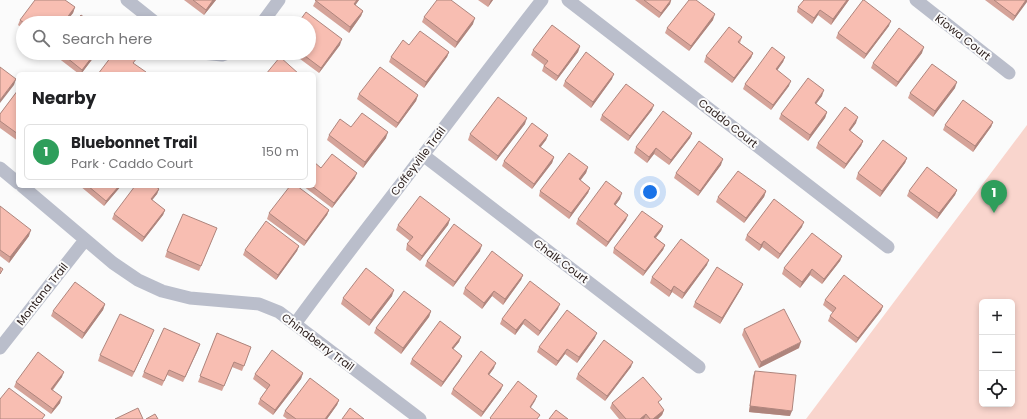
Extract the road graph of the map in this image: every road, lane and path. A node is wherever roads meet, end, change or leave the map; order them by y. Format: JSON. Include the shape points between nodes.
{"nodes":[{"id":1,"x":127,"y":0,"type":"edge"},
{"id":2,"x":279,"y":0,"type":"edge"},
{"id":3,"x":542,"y":0,"type":"edge"},
{"id":4,"x":568,"y":0,"type":"edge"},
{"id":5,"x":916,"y":0,"type":"edge"},
{"id":6,"x":147,"y":16,"type":"edge"},
{"id":7,"x":267,"y":16,"type":"edge"},
{"id":8,"x":1009,"y":73,"type":"dead end"},
{"id":9,"x":423,"y":155,"type":"junction"},
{"id":10,"x":0,"y":168,"type":"edge"},
{"id":11,"x":16,"y":181,"type":"edge"},
{"id":12,"x":24,"y":188,"type":"edge"},
{"id":13,"x":85,"y":240,"type":"junction"},
{"id":14,"x":888,"y":247,"type":"dead end"},
{"id":15,"x":295,"y":324,"type":"junction"},
{"id":16,"x":0,"y":348,"type":"edge"},
{"id":17,"x":699,"y":367,"type":"dead end"},
{"id":18,"x":420,"y":419,"type":"edge"}],
"edges":[{"from":1,"to":6,"type":"street"},
{"from":2,"to":7,"type":"street"},
{"from":3,"to":9,"type":"street","name":"Coffeyville Trail"},
{"from":4,"to":14,"type":"street","name":"Caddo Court"},
{"from":5,"to":8,"type":"street","name":"Kiowa Court"},
{"from":9,"to":15,"type":"street","name":"Coffeyville Trail"},
{"from":9,"to":17,"type":"street","name":"Chalk Court"},
{"from":10,"to":11,"type":"street"},
{"from":12,"to":13,"type":"street","name":"Chinaberry Trail"},
{"from":13,"to":15,"type":"street","name":"Chinaberry Trail","via":[[113,264],[162,291],[190,298],[259,304],[279,312]]},
{"from":13,"to":16,"type":"street","name":"Montana Trail"},
{"from":15,"to":18,"type":"street","name":"Chinaberry Trail"}]}
